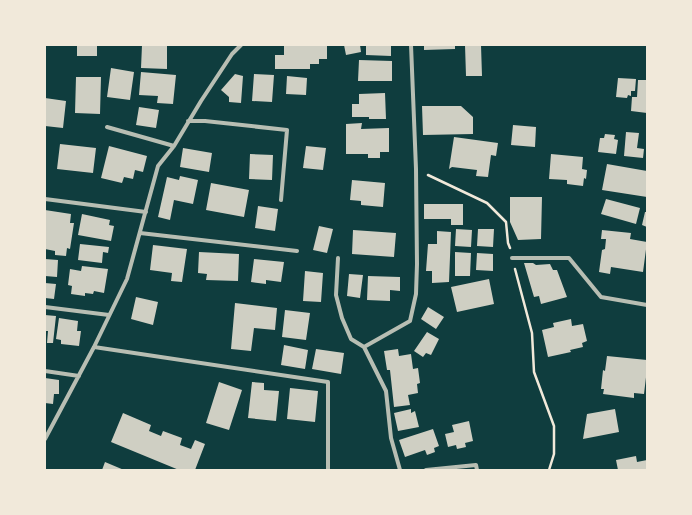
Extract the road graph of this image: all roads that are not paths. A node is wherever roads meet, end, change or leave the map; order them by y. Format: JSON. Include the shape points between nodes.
{"nodes":[{"id":1,"x":241,"y":45,"type":"edge"},
{"id":2,"x":411,"y":45,"type":"edge"},
{"id":3,"x":188,"y":121,"type":"junction"},
{"id":4,"x":107,"y":127,"type":"dead end"},
{"id":5,"x":174,"y":146,"type":"junction"},
{"id":6,"x":45,"y":199,"type":"edge"},
{"id":7,"x":281,"y":200,"type":"dead end"},
{"id":8,"x":146,"y":212,"type":"junction"},
{"id":9,"x":140,"y":233,"type":"junction"},
{"id":10,"x":297,"y":251,"type":"dead end"},
{"id":11,"x":338,"y":258,"type":"dead end"},
{"id":12,"x":512,"y":258,"type":"road end"},
{"id":13,"x":647,"y":305,"type":"edge"},
{"id":14,"x":45,"y":307,"type":"edge"},
{"id":15,"x":110,"y":315,"type":"junction"},
{"id":16,"x":94,"y":347,"type":"junction"},
{"id":17,"x":364,"y":347,"type":"junction"},
{"id":18,"x":45,"y":371,"type":"edge"},
{"id":19,"x":79,"y":376,"type":"junction"},
{"id":20,"x":45,"y":439,"type":"edge"},
{"id":21,"x":328,"y":470,"type":"edge"},
{"id":22,"x":400,"y":470,"type":"edge"},
{"id":23,"x":426,"y":470,"type":"edge"},
{"id":24,"x":477,"y":470,"type":"edge"}],
"edges":[{"from":1,"to":3,"type":"street","via":[[232,54]]},
{"from":2,"to":17,"type":"street","via":[[416,169],[416,294],[410,321]]},
{"from":3,"to":5,"type":"street"},
{"from":3,"to":7,"type":"street","via":[[288,130]]},
{"from":4,"to":5,"type":"street"},
{"from":5,"to":8,"type":"street","via":[[158,166]]},
{"from":6,"to":8,"type":"street"},
{"from":8,"to":9,"type":"street"},
{"from":9,"to":10,"type":"street"},
{"from":9,"to":15,"type":"street","via":[[127,279]]},
{"from":11,"to":17,"type":"street","via":[[336,295],[342,318],[351,339]]},
{"from":12,"to":13,"type":"street","via":[[569,258],[601,297]]},
{"from":14,"to":15,"type":"street"},
{"from":15,"to":16,"type":"street"},
{"from":16,"to":19,"type":"street"},
{"from":16,"to":21,"type":"street","via":[[328,382]]},
{"from":17,"to":22,"type":"street","via":[[386,391],[391,438]]},
{"from":18,"to":19,"type":"street"},
{"from":19,"to":20,"type":"street"},
{"from":23,"to":24,"type":"street","via":[[476,464]]}]}
